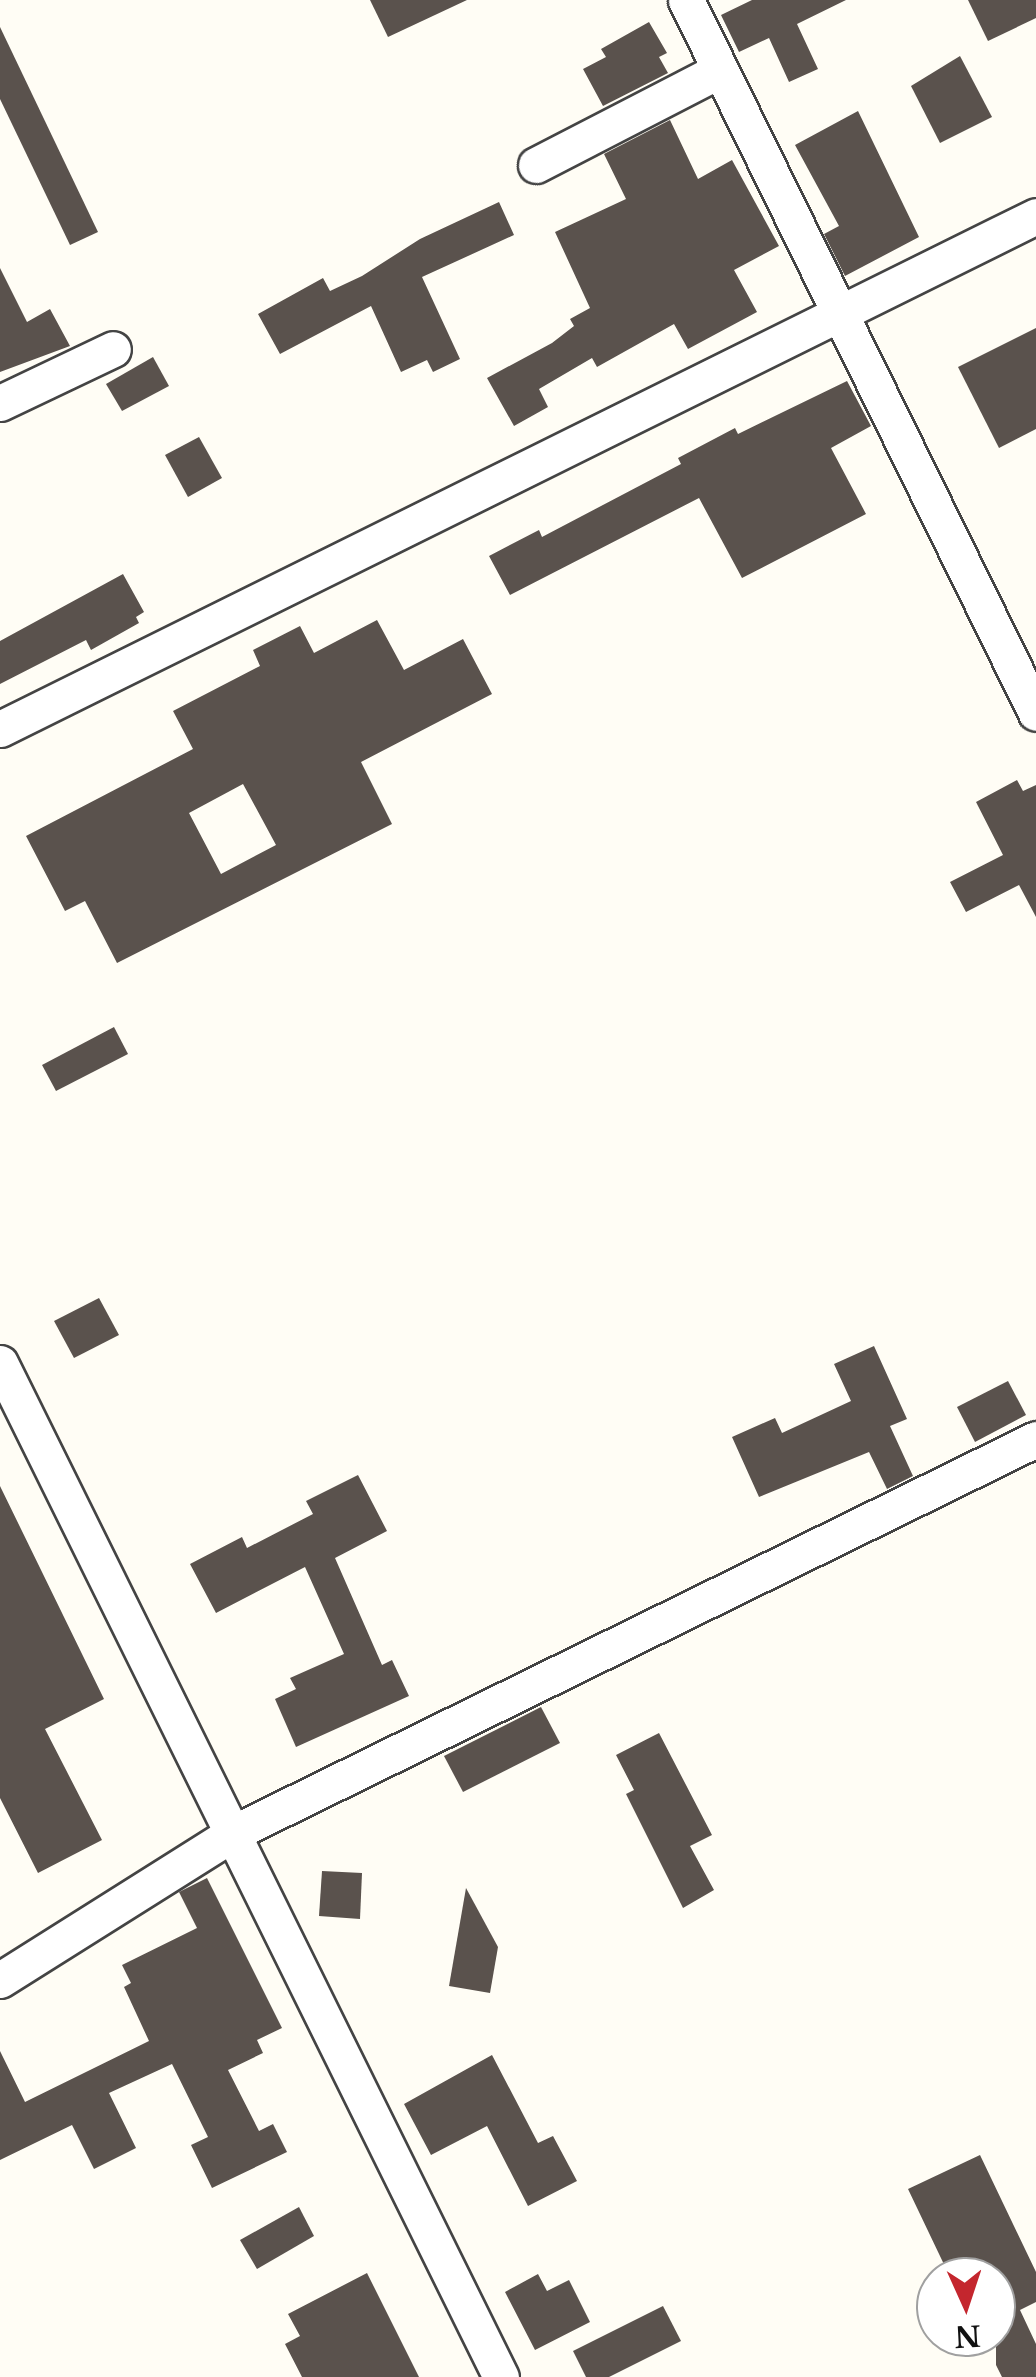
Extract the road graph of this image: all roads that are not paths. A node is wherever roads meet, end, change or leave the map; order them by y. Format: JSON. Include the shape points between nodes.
{"nodes":[{"id":1,"x":686,"y":0,"type":"edge"},
{"id":2,"x":720,"y":70,"type":"junction"},
{"id":3,"x":536,"y":165,"type":"dead end"},
{"id":4,"x":1036,"y":216,"type":"edge"},
{"id":5,"x":840,"y":313,"type":"junction"},
{"id":6,"x":113,"y":349,"type":"dead end"},
{"id":7,"x":0,"y":404,"type":"edge"},
{"id":8,"x":1036,"y":712,"type":"edge"},
{"id":9,"x":0,"y":729,"type":"edge"},
{"id":10,"x":0,"y":1363,"type":"edge"},
{"id":11,"x":1036,"y":1439,"type":"edge"},
{"id":12,"x":235,"y":1832,"type":"junction"},
{"id":13,"x":0,"y":1980,"type":"edge"},
{"id":14,"x":502,"y":2377,"type":"edge"}],
"edges":[{"from":1,"to":2,"type":"street"},
{"from":2,"to":3,"type":"street"},
{"from":2,"to":5,"type":"street"},
{"from":4,"to":5,"type":"street"},
{"from":5,"to":8,"type":"street"},
{"from":5,"to":9,"type":"street"},
{"from":6,"to":7,"type":"street"},
{"from":10,"to":12,"type":"street"},
{"from":11,"to":12,"type":"street"},
{"from":12,"to":13,"type":"street"},
{"from":12,"to":14,"type":"street"}]}
